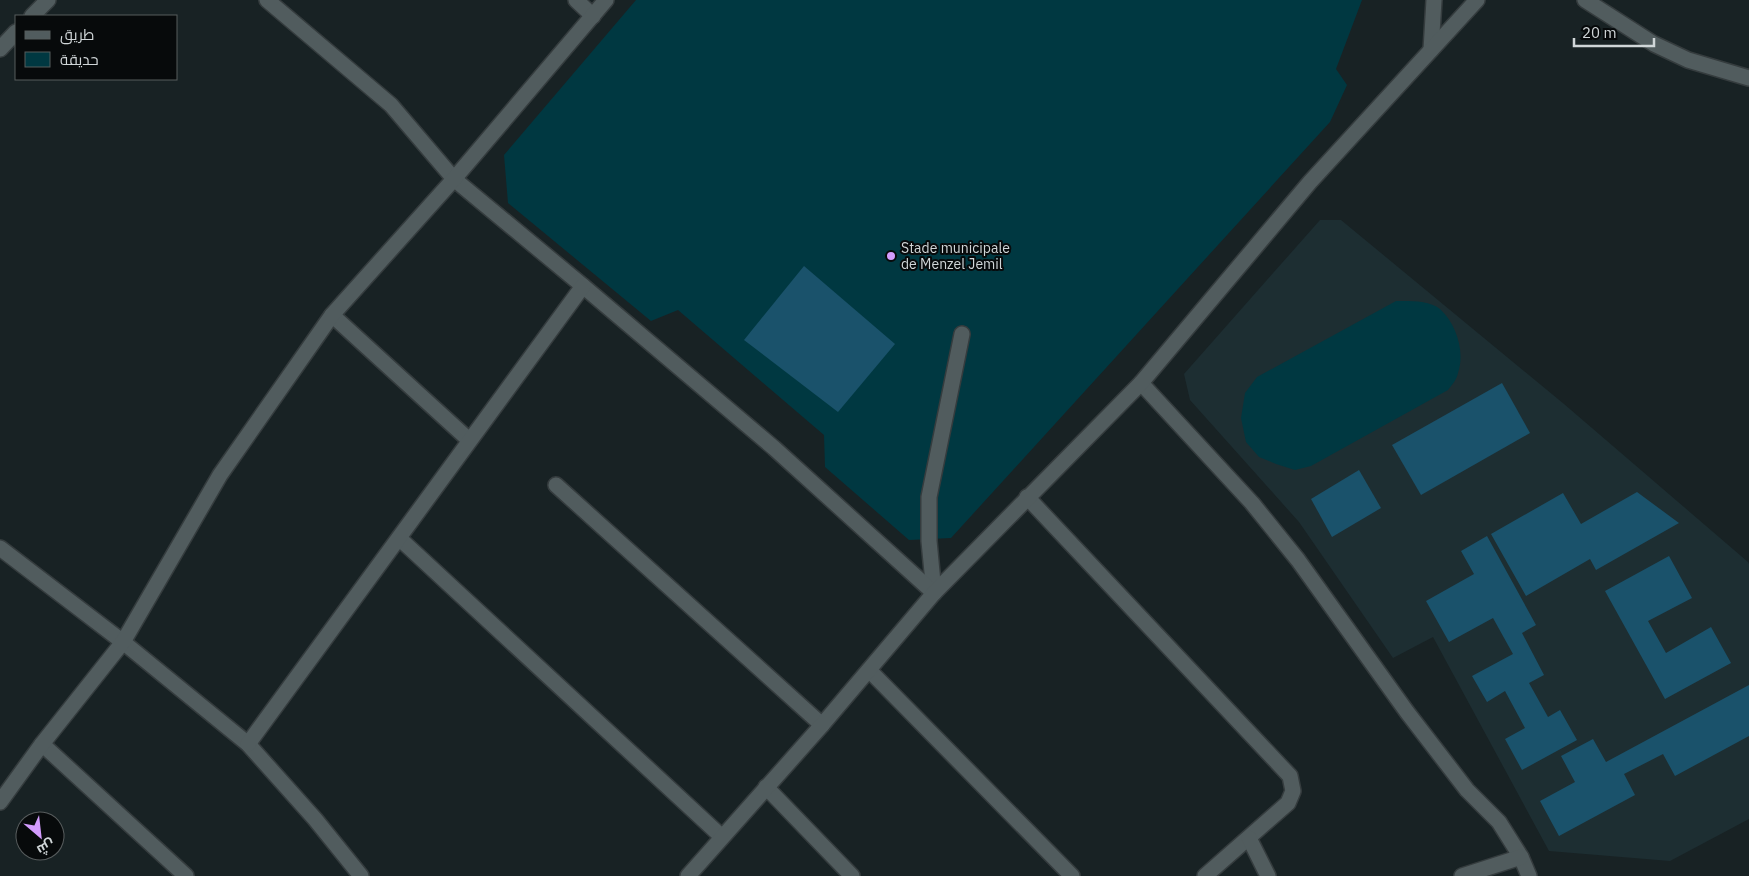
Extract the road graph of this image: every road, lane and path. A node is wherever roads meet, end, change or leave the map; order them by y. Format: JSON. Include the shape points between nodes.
{"nodes":[{"id":1,"x":48,"y":0,"type":"edge"},
{"id":2,"x":267,"y":0,"type":"edge"},
{"id":3,"x":576,"y":0,"type":"edge"},
{"id":4,"x":606,"y":0,"type":"edge"},
{"id":5,"x":1434,"y":0,"type":"edge"},
{"id":6,"x":1477,"y":0,"type":"edge"},
{"id":7,"x":1585,"y":0,"type":"edge"},
{"id":8,"x":33,"y":15,"type":"edge"},
{"id":9,"x":593,"y":16,"type":"junction"},
{"id":10,"x":15,"y":33,"type":"edge"},
{"id":11,"x":0,"y":49,"type":"edge"},
{"id":12,"x":1431,"y":50,"type":"junction"},
{"id":13,"x":1749,"y":78,"type":"edge"},
{"id":14,"x":454,"y":179,"type":"junction"},
{"id":15,"x":583,"y":286,"type":"junction"},
{"id":16,"x":332,"y":315,"type":"junction"},
{"id":17,"x":962,"y":334,"type":"dead end"},
{"id":18,"x":1141,"y":383,"type":"junction"},
{"id":19,"x":469,"y":440,"type":"junction"},
{"id":20,"x":556,"y":485,"type":"dead end"},
{"id":21,"x":1027,"y":497,"type":"junction"},
{"id":22,"x":399,"y":538,"type":"junction"},
{"id":23,"x":0,"y":548,"type":"edge"},
{"id":24,"x":934,"y":593,"type":"junction"},
{"id":25,"x":123,"y":642,"type":"junction"},
{"id":26,"x":869,"y":670,"type":"junction"},
{"id":27,"x":822,"y":725,"type":"junction"},
{"id":28,"x":42,"y":744,"type":"junction"},
{"id":29,"x":248,"y":744,"type":"junction"},
{"id":30,"x":766,"y":787,"type":"junction"},
{"id":31,"x":0,"y":802,"type":"edge"},
{"id":32,"x":722,"y":837,"type":"junction"},
{"id":33,"x":1249,"y":838,"type":"junction"},
{"id":34,"x":1521,"y":857,"type":"junction"},
{"id":35,"x":186,"y":876,"type":"edge"},
{"id":36,"x":361,"y":876,"type":"edge"},
{"id":37,"x":688,"y":876,"type":"edge"},
{"id":38,"x":852,"y":876,"type":"edge"},
{"id":39,"x":1072,"y":876,"type":"edge"},
{"id":40,"x":1206,"y":876,"type":"edge"},
{"id":41,"x":1268,"y":876,"type":"edge"},
{"id":42,"x":1462,"y":876,"type":"edge"},
{"id":43,"x":1529,"y":876,"type":"edge"}],
"edges":[{"from":1,"to":8,"type":"street"},
{"from":2,"to":14,"type":"street","via":[[391,105]]},
{"from":3,"to":9,"type":"street"},
{"from":4,"to":9,"type":"street"},
{"from":5,"to":12,"type":"street"},
{"from":6,"to":12,"type":"street"},
{"from":7,"to":13,"type":"street","via":[[1654,44],[1688,60]]},
{"from":9,"to":14,"type":"street"},
{"from":10,"to":11,"type":"street"},
{"from":12,"to":18,"type":"street","via":[[1310,182]]},
{"from":14,"to":15,"type":"street"},
{"from":14,"to":16,"type":"street"},
{"from":15,"to":19,"type":"street"},
{"from":15,"to":24,"type":"street","via":[[774,448]]},
{"from":16,"to":19,"type":"street"},
{"from":16,"to":25,"type":"street","via":[[220,475]]},
{"from":17,"to":24,"type":"street","via":[[929,497]]},
{"from":18,"to":21,"type":"street"},
{"from":18,"to":34,"type":"street","via":[[1252,502],[1461,782],[1499,822]]},
{"from":19,"to":22,"type":"street"},
{"from":20,"to":27,"type":"street"},
{"from":21,"to":24,"type":"street"},
{"from":21,"to":33,"type":"street","via":[[1290,776],[1293,791],[1288,803]]},
{"from":22,"to":29,"type":"street"},
{"from":22,"to":32,"type":"street"},
{"from":23,"to":25,"type":"street"},
{"from":24,"to":26,"type":"street"},
{"from":25,"to":28,"type":"street"},
{"from":25,"to":29,"type":"street"},
{"from":26,"to":27,"type":"street"},
{"from":26,"to":39,"type":"street"},
{"from":27,"to":30,"type":"street"},
{"from":28,"to":31,"type":"street"},
{"from":28,"to":35,"type":"street"},
{"from":29,"to":36,"type":"street"},
{"from":30,"to":32,"type":"street"},
{"from":30,"to":38,"type":"street"},
{"from":32,"to":37,"type":"street"},
{"from":33,"to":40,"type":"street"},
{"from":33,"to":41,"type":"street"},
{"from":34,"to":42,"type":"street"},
{"from":34,"to":43,"type":"street"}]}
